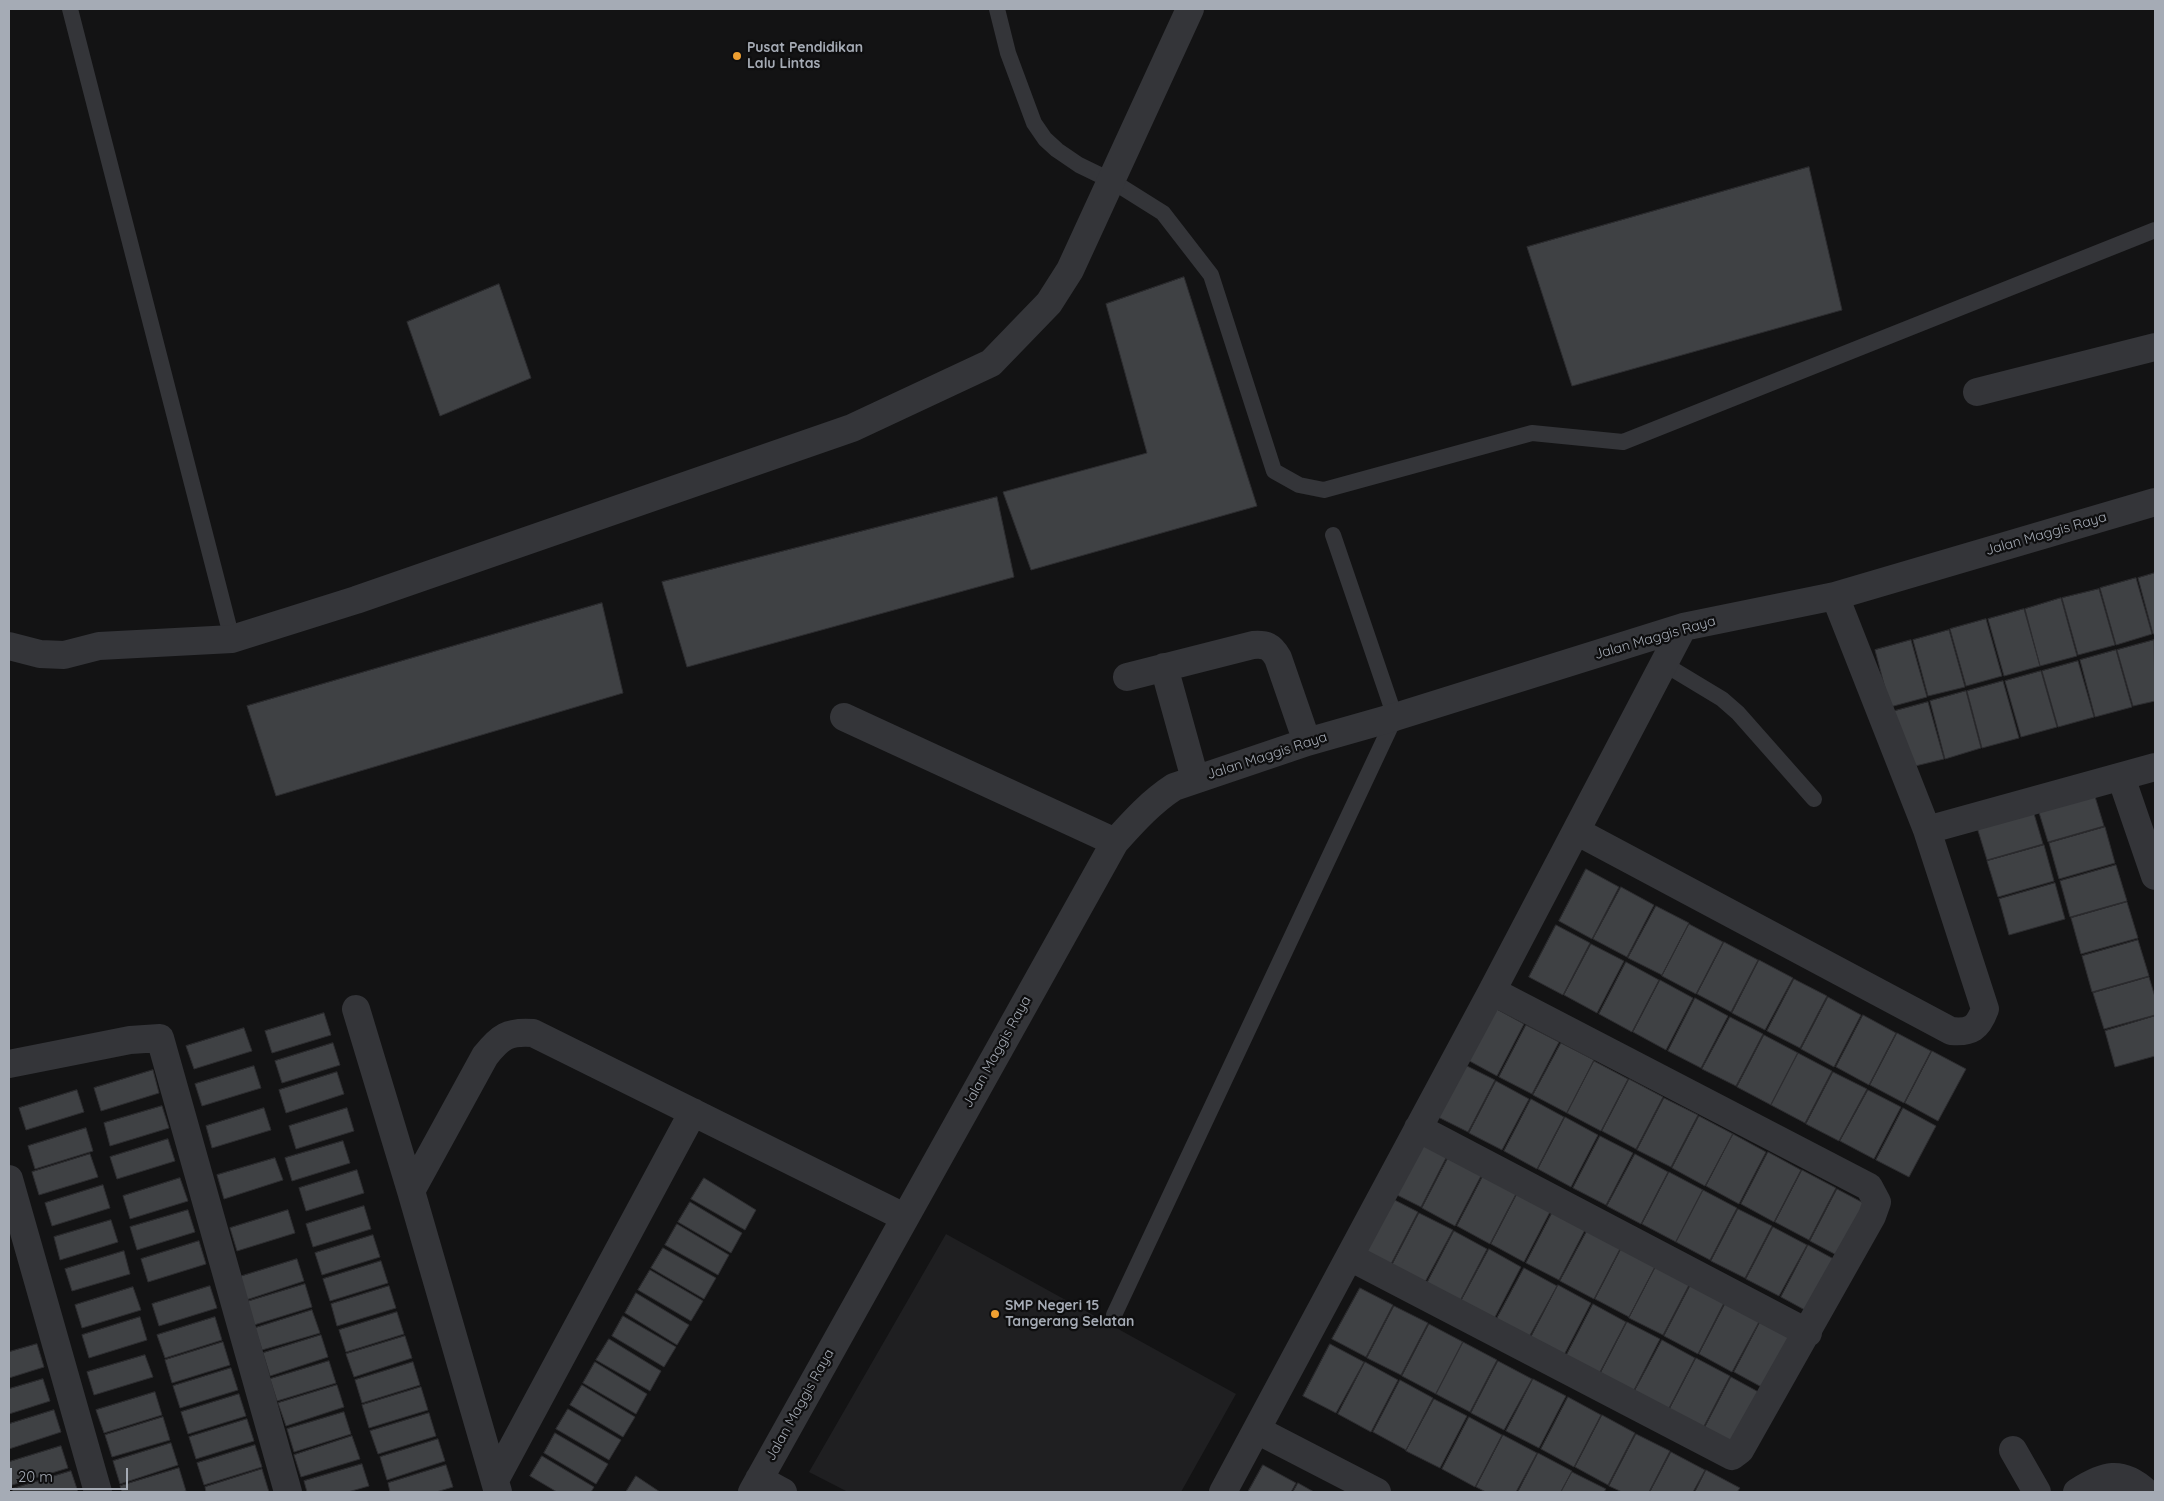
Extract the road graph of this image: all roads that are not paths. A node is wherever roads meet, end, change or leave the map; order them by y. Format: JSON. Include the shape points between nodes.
{"nodes":[{"id":1,"x":70,"y":9,"type":"edge"},
{"id":2,"x":997,"y":9,"type":"edge"},
{"id":3,"x":1190,"y":9,"type":"edge"},
{"id":4,"x":1112,"y":181,"type":"junction"},
{"id":5,"x":2155,"y":230,"type":"edge"},
{"id":6,"x":2155,"y":347,"type":"edge"},
{"id":7,"x":1977,"y":392,"type":"dead end"},
{"id":8,"x":2155,"y":502,"type":"edge"},
{"id":9,"x":1332,"y":535,"type":"dead end"},
{"id":10,"x":1835,"y":596,"type":"junction"},
{"id":11,"x":1683,"y":627,"type":"junction"},
{"id":12,"x":232,"y":639,"type":"junction"},
{"id":13,"x":9,"y":646,"type":"edge"},
{"id":14,"x":1664,"y":664,"type":"junction"},
{"id":15,"x":1164,"y":668,"type":"junction"},
{"id":16,"x":1126,"y":677,"type":"dead end"},
{"id":17,"x":844,"y":717,"type":"dead end"},
{"id":18,"x":1395,"y":717,"type":"junction"},
{"id":19,"x":1307,"y":742,"type":"junction"},
{"id":20,"x":2155,"y":768,"type":"edge"},
{"id":21,"x":2121,"y":777,"type":"junction"},
{"id":22,"x":1195,"y":779,"type":"junction"},
{"id":23,"x":1814,"y":799,"type":"dead end"},
{"id":24,"x":1927,"y":830,"type":"junction"},
{"id":25,"x":1576,"y":831,"type":"junction"},
{"id":26,"x":1115,"y":842,"type":"junction"},
{"id":27,"x":2155,"y":876,"type":"edge"},
{"id":28,"x":1492,"y":991,"type":"junction"},
{"id":29,"x":356,"y":1009,"type":"dead end"},
{"id":30,"x":9,"y":1064,"type":"edge"},
{"id":31,"x":692,"y":1112,"type":"junction"},
{"id":32,"x":1418,"y":1128,"type":"junction"},
{"id":33,"x":9,"y":1179,"type":"edge"},
{"id":34,"x":411,"y":1191,"type":"junction"},
{"id":35,"x":904,"y":1217,"type":"junction"},
{"id":36,"x":1350,"y":1257,"type":"junction"},
{"id":37,"x":1114,"y":1315,"type":"dead end"},
{"id":38,"x":1808,"y":1333,"type":"junction"},
{"id":39,"x":1257,"y":1430,"type":"junction"},
{"id":40,"x":2013,"y":1450,"type":"dead end"},
{"id":41,"x":496,"y":1486,"type":"edge"},
{"id":42,"x":755,"y":1486,"type":"edge"},
{"id":43,"x":98,"y":1492,"type":"edge"},
{"id":44,"x":288,"y":1492,"type":"edge"},
{"id":45,"x":783,"y":1492,"type":"edge"},
{"id":46,"x":1223,"y":1492,"type":"edge"},
{"id":47,"x":1377,"y":1492,"type":"edge"},
{"id":48,"x":2037,"y":1492,"type":"edge"},
{"id":49,"x":2077,"y":1492,"type":"edge"},
{"id":50,"x":2146,"y":1492,"type":"edge"}],
"edges":[{"from":1,"to":12,"type":"lane"},
{"from":2,"to":4,"type":"lane","via":[[1010,61],[1034,123],[1057,150]]},
{"from":3,"to":4,"type":"street"},
{"from":4,"to":5,"type":"lane","via":[[1163,213],[1211,275],[1274,471],[1298,485],[1324,490],[1532,434],[1623,442]]},
{"from":4,"to":12,"type":"street","via":[[1070,270],[1049,304],[991,363],[852,428],[356,600]]},
{"from":6,"to":7,"type":"street"},
{"from":8,"to":10,"type":"street","name":"Jalan Maggis Raya"},
{"from":9,"to":18,"type":"lane"},
{"from":10,"to":11,"type":"street","name":"Jalan Maggis Raya"},
{"from":10,"to":24,"type":"street"},
{"from":11,"to":14,"type":"street"},
{"from":11,"to":18,"type":"street","name":"Jalan Maggis Raya"},
{"from":12,"to":13,"type":"street","via":[[98,646],[64,655],[40,654]]},
{"from":14,"to":23,"type":"lane","via":[[1722,699],[1738,713]]},
{"from":14,"to":25,"type":"street"},
{"from":15,"to":16,"type":"street"},
{"from":15,"to":19,"type":"street","via":[[1253,645],[1264,644],[1272,648]]},
{"from":15,"to":22,"type":"street"},
{"from":17,"to":26,"type":"street"},
{"from":18,"to":19,"type":"street","name":"Jalan Maggis Raya"},
{"from":18,"to":37,"type":"lane"},
{"from":19,"to":22,"type":"street","name":"Jalan Maggis Raya"},
{"from":20,"to":21,"type":"street"},
{"from":21,"to":24,"type":"street"},
{"from":21,"to":27,"type":"street"},
{"from":22,"to":26,"type":"street","name":"Jalan Maggis Raya","via":[[1174,787],[1150,804]]},
{"from":24,"to":25,"type":"street","via":[[1985,1009],[1980,1021],[1963,1032],[1951,1031]]},
{"from":25,"to":28,"type":"street"},
{"from":26,"to":35,"type":"street","name":"Jalan Maggis Raya"},
{"from":28,"to":32,"type":"street"},
{"from":28,"to":38,"type":"street","via":[[1869,1187],[1877,1202],[1872,1216]]},
{"from":29,"to":34,"type":"street"},
{"from":30,"to":44,"type":"street","via":[[130,1040],[160,1038]]},
{"from":31,"to":34,"type":"street","via":[[533,1033],[516,1032],[493,1045],[485,1056]]},
{"from":31,"to":35,"type":"street"},
{"from":31,"to":41,"type":"street"},
{"from":32,"to":36,"type":"street"},
{"from":32,"to":38,"type":"street"},
{"from":33,"to":43,"type":"street"},
{"from":34,"to":41,"type":"street"},
{"from":35,"to":42,"type":"street","name":"Jalan Maggis Raya"},
{"from":36,"to":38,"type":"street","via":[[1732,1456],[1740,1450]]},
{"from":36,"to":39,"type":"street"},
{"from":39,"to":46,"type":"street"},
{"from":39,"to":47,"type":"street"},
{"from":40,"to":48,"type":"street"},
{"from":42,"to":45,"type":"street"},
{"from":49,"to":50,"type":"street","via":[[2110,1476],[2135,1482]]}]}
